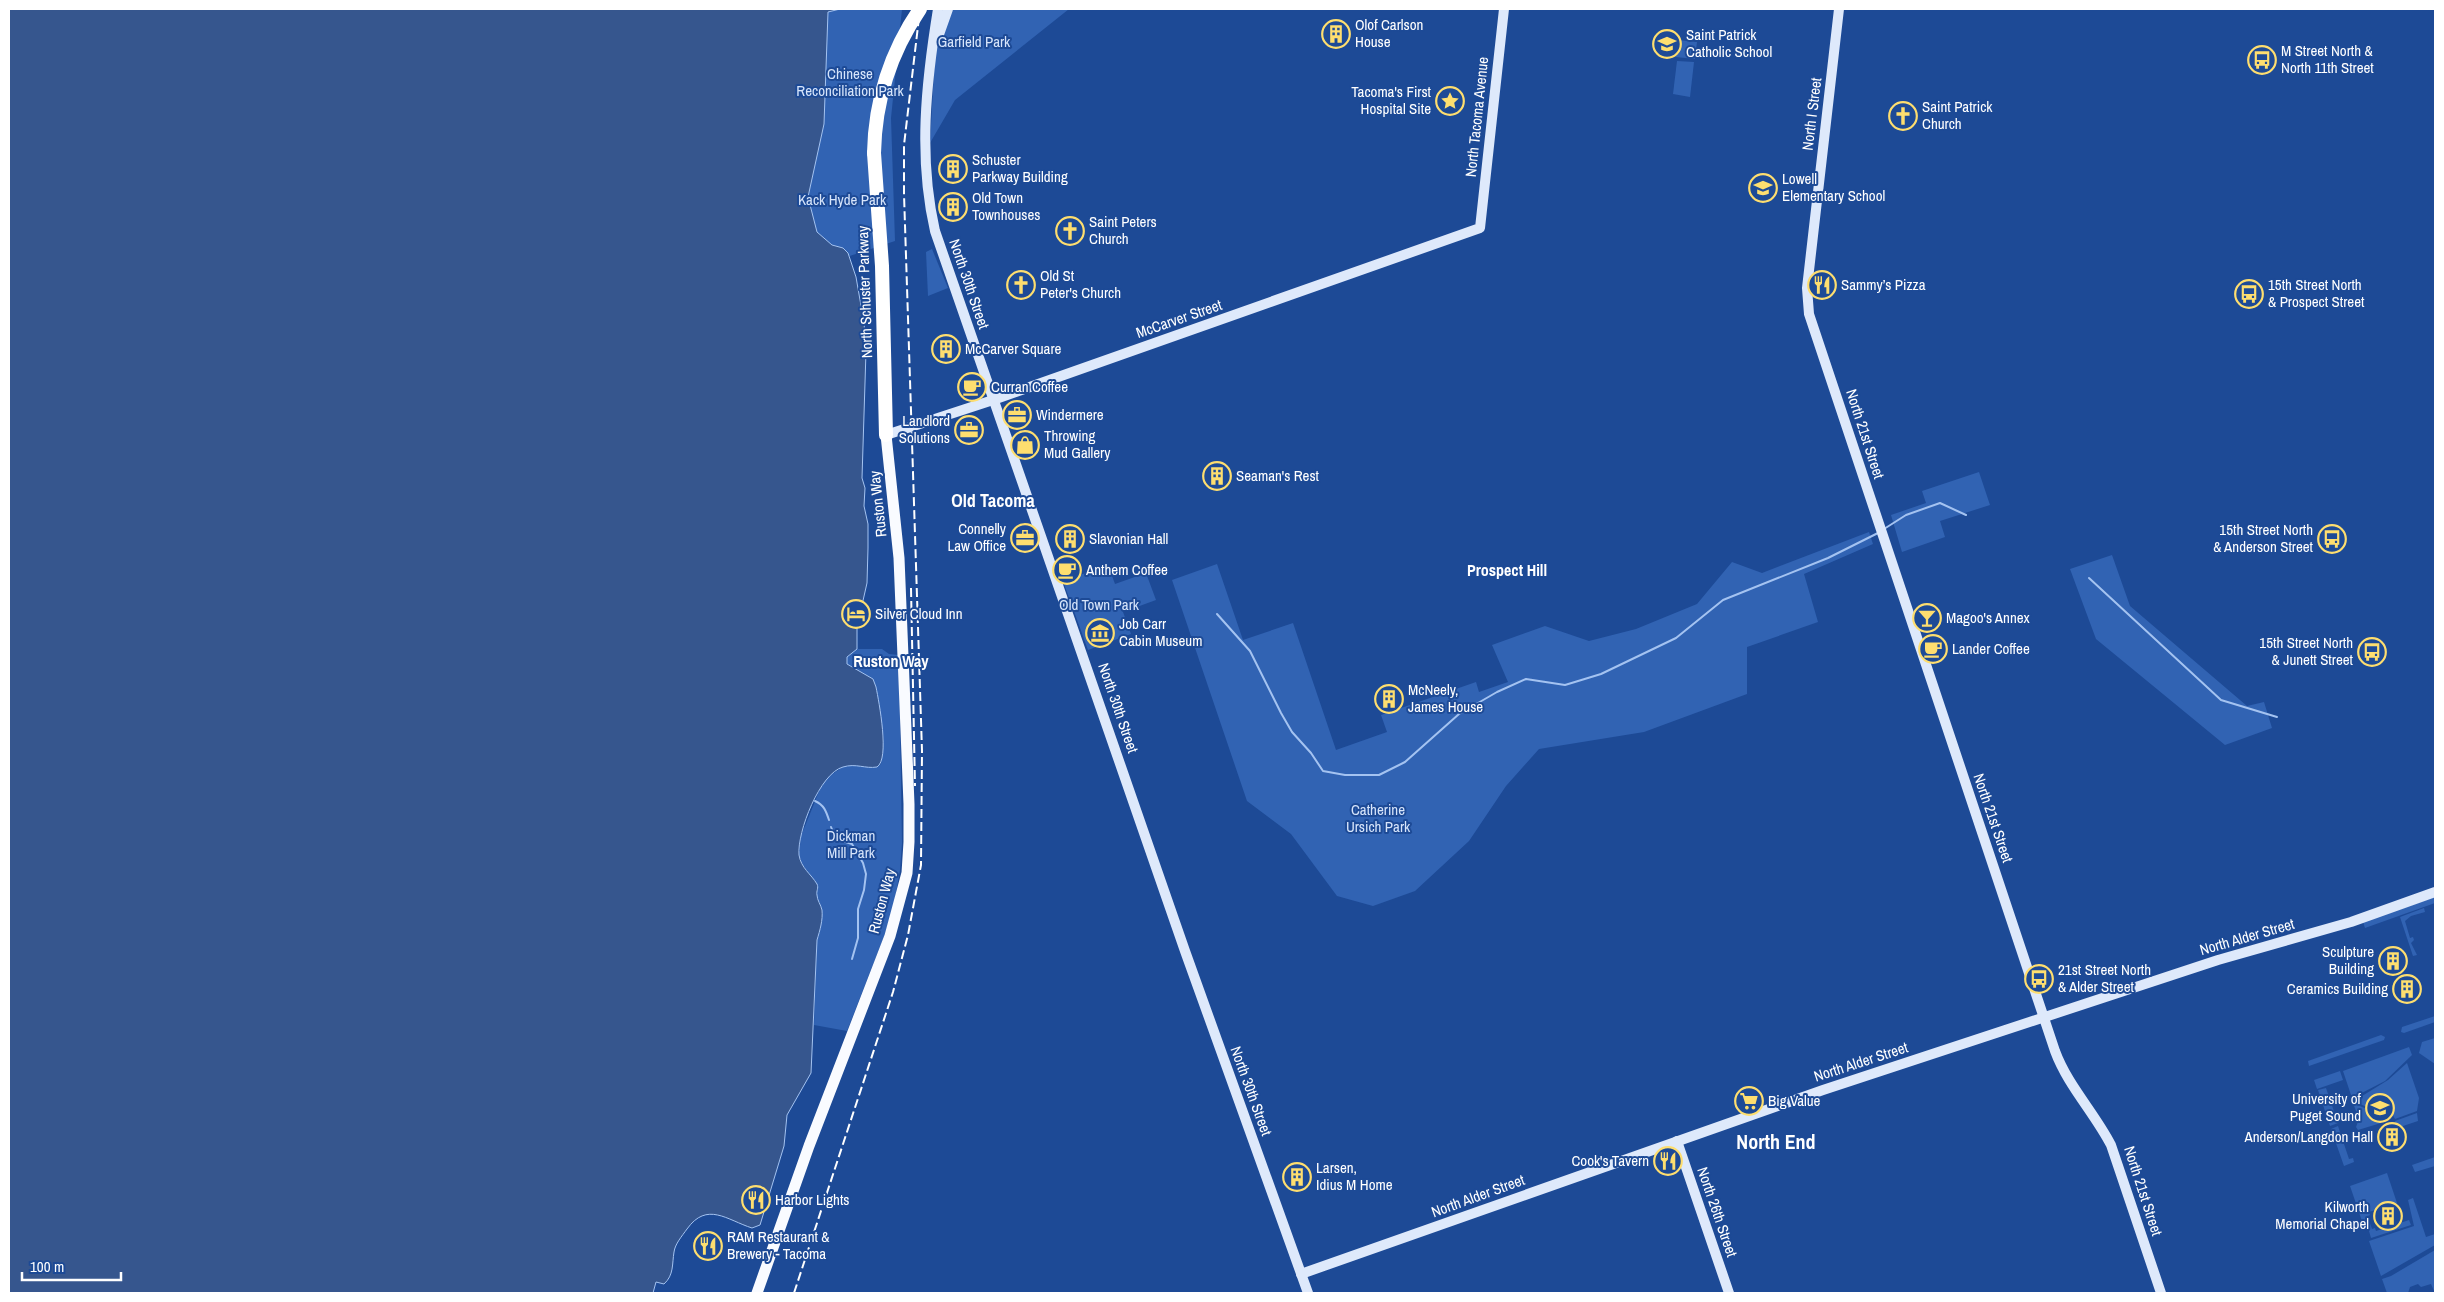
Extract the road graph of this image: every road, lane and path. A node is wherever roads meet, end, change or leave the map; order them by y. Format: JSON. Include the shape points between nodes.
{"nodes":[{"id":1,"x":920,"y":9,"type":"edge"},
{"id":2,"x":938,"y":9,"type":"edge"},
{"id":3,"x":948,"y":9,"type":"edge"},
{"id":4,"x":1504,"y":9,"type":"edge"},
{"id":5,"x":1839,"y":9,"type":"edge"},
{"id":6,"x":933,"y":52,"type":"junction"},
{"id":7,"x":1480,"y":228,"type":"joint"},
{"id":8,"x":1818,"y":341,"type":"joint"},
{"id":9,"x":994,"y":400,"type":"junction"},
{"id":10,"x":886,"y":435,"type":"junction"},
{"id":11,"x":2435,"y":892,"type":"edge"},
{"id":12,"x":2044,"y":1018,"type":"junction"},
{"id":13,"x":1677,"y":1141,"type":"junction"},
{"id":14,"x":1301,"y":1274,"type":"junction"},
{"id":15,"x":757,"y":1293,"type":"edge"},
{"id":16,"x":1308,"y":1293,"type":"edge"},
{"id":17,"x":1729,"y":1293,"type":"edge"},
{"id":18,"x":2161,"y":1293,"type":"edge"}],
"edges":[{"from":1,"to":10,"type":"highway","name":"North Schuster Parkway","bridge":true,"via":[[902,36],[886,75],[875,123]]},
{"from":2,"to":6,"type":"main road","name":"North 30th Street"},
{"from":3,"to":6,"type":"main road"},
{"from":4,"to":7,"type":"main road","name":"North Tacoma Avenue"},
{"from":5,"to":8,"type":"main road","name":"North I Street","via":[[1806,295]]},
{"from":6,"to":9,"type":"main road","name":"North 30th Street","via":[[924,124],[931,211],[941,250]]},
{"from":7,"to":9,"type":"main road","name":"McCarver Street"},
{"from":8,"to":12,"type":"main road","name":"North 21st Street"},
{"from":9,"to":10,"type":"main road","name":"McCarver Street"},
{"from":9,"to":14,"type":"main road","name":"North 30th Street"},
{"from":10,"to":15,"type":"main road","name":"Ruston Way","via":[[900,591],[909,814],[907,873],[890,936]]},
{"from":11,"to":12,"type":"main road","name":"North Alder Street","via":[[2351,922],[2218,960]]},
{"from":12,"to":13,"type":"main road","name":"North Alder Street"},
{"from":12,"to":18,"type":"main road","name":"North 21st Street","via":[[2060,1066],[2111,1145]]},
{"from":13,"to":14,"type":"main road","name":"North Alder Street"},
{"from":13,"to":17,"type":"main road","name":"North 26th Street"},
{"from":14,"to":16,"type":"main road","name":"North 30th Street"}]}
